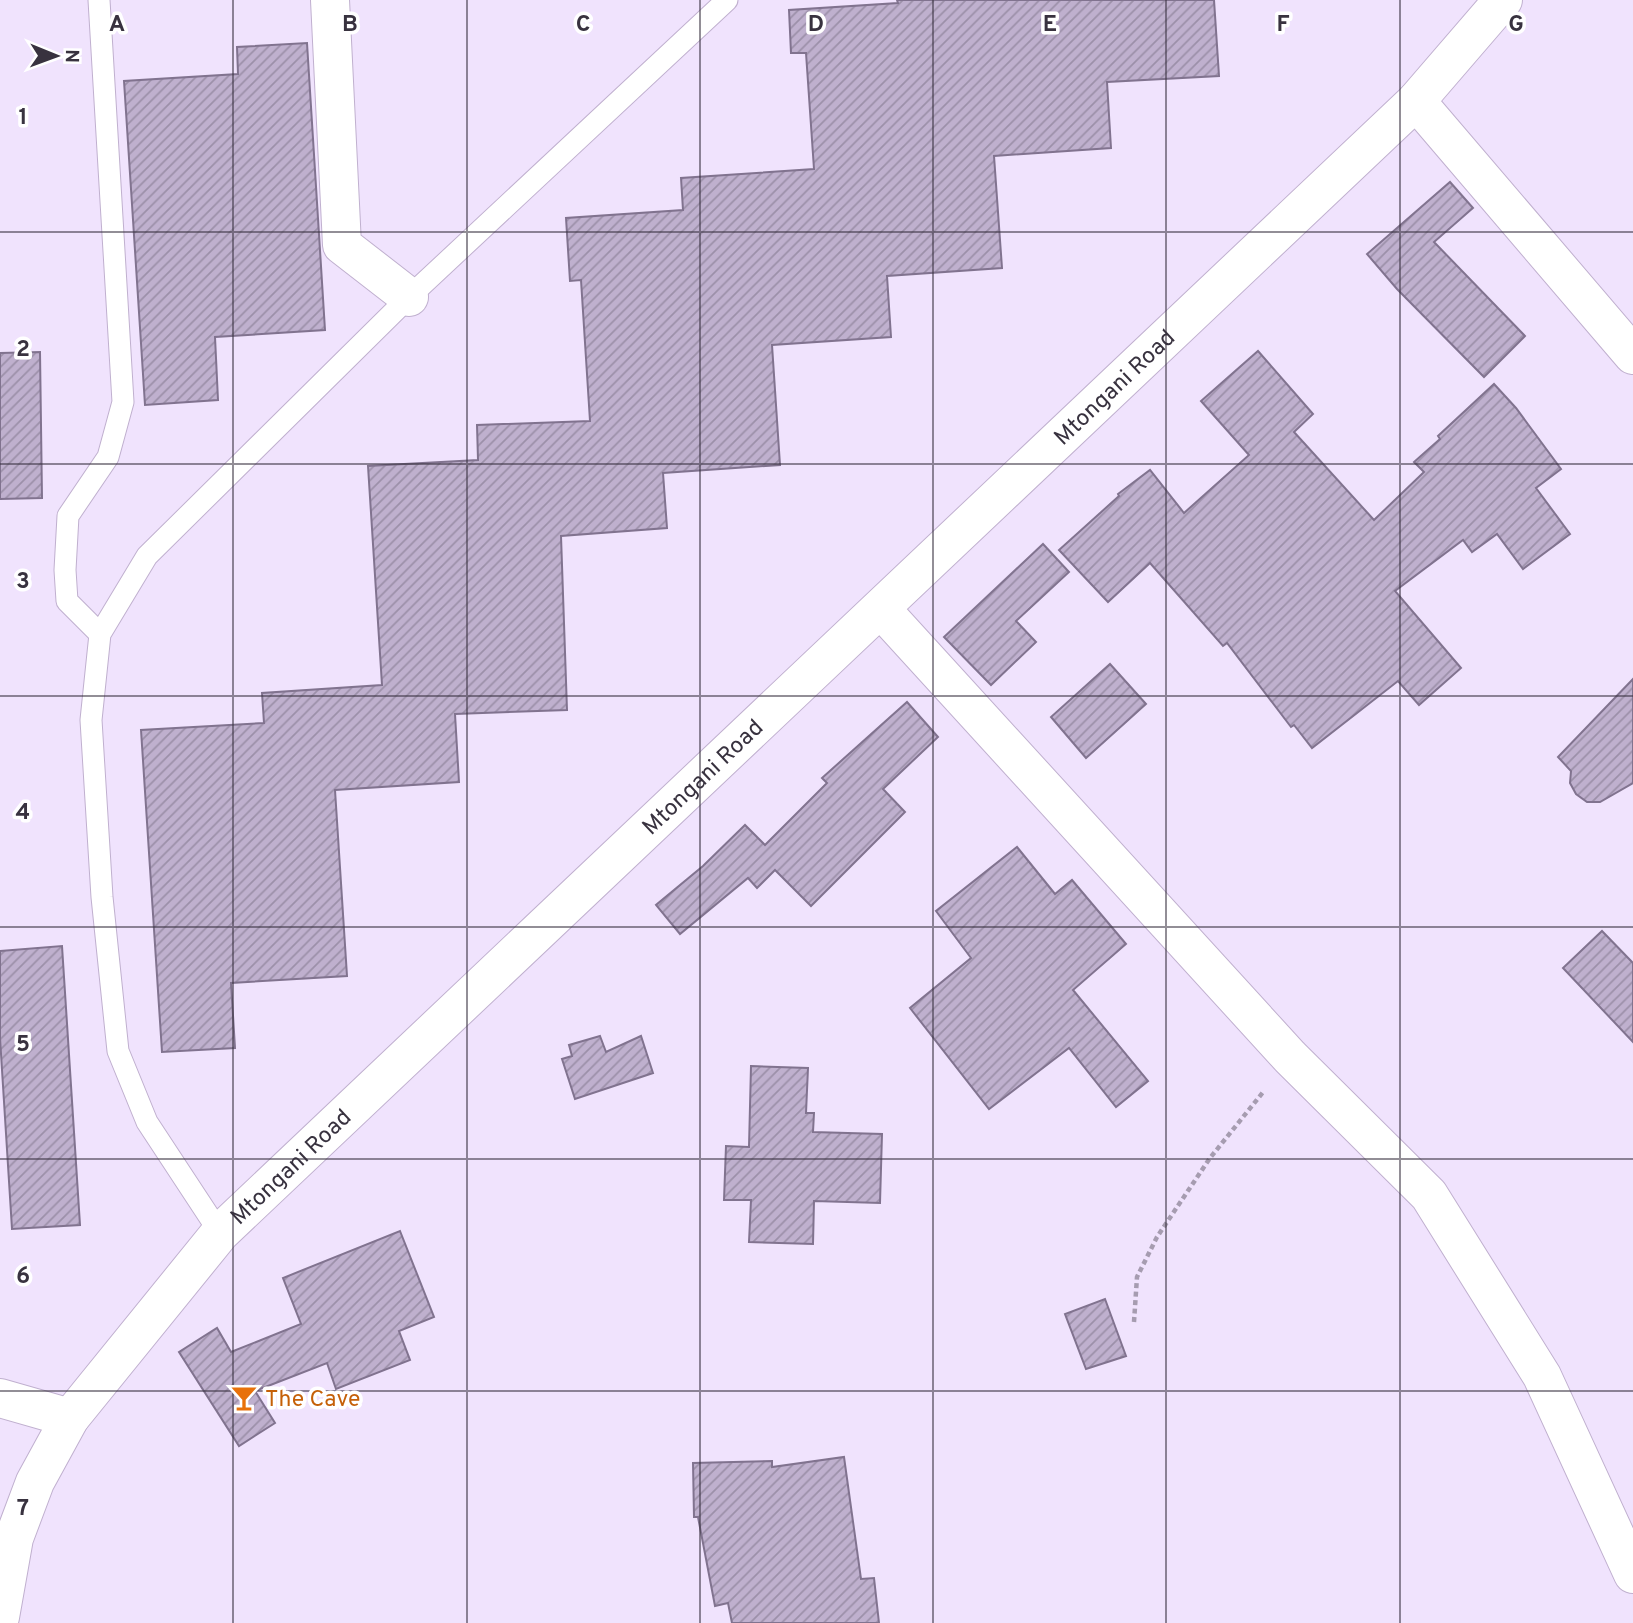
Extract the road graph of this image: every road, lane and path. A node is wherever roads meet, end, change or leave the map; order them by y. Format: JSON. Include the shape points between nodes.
{"nodes":[{"id":1,"x":99,"y":0,"type":"edge"},
{"id":2,"x":330,"y":0,"type":"edge"},
{"id":3,"x":727,"y":0,"type":"edge"},
{"id":4,"x":1503,"y":0,"type":"edge"},
{"id":5,"x":1416,"y":101,"type":"junction"},
{"id":6,"x":410,"y":297,"type":"junction"},
{"id":7,"x":1633,"y":355,"type":"edge"},
{"id":8,"x":881,"y":609,"type":"junction"},
{"id":9,"x":100,"y":634,"type":"junction"},
{"id":10,"x":1290,"y":1057,"type":"junction"},
{"id":11,"x":220,"y":1233,"type":"junction"},
{"id":12,"x":1134,"y":1322,"type":"dead end"},
{"id":13,"x":0,"y":1398,"type":"edge"},
{"id":14,"x":70,"y":1418,"type":"junction"},
{"id":15,"x":1633,"y":1574,"type":"edge"},
{"id":16,"x":0,"y":1617,"type":"edge"}],
"edges":[{"from":1,"to":9,"type":"lane","via":[[124,402],[108,457],[68,516],[65,570],[67,601]]},
{"from":2,"to":6,"type":"street","via":[[342,245]]},
{"from":3,"to":6,"type":"lane"},
{"from":4,"to":5,"type":"street","name":"Mtongani Road"},
{"from":5,"to":7,"type":"street"},
{"from":5,"to":8,"type":"street","name":"Mtongani Road"},
{"from":6,"to":9,"type":"lane","via":[[147,555]]},
{"from":8,"to":10,"type":"street"},
{"from":8,"to":11,"type":"street","name":"Mtongani Road"},
{"from":9,"to":11,"type":"lane","via":[[91,720],[118,1051],[147,1122]]},
{"from":10,"to":12,"type":"path","via":[[1210,1158],[1157,1237],[1137,1277]]},
{"from":10,"to":15,"type":"street","via":[[1429,1195],[1542,1376]]},
{"from":11,"to":14,"type":"street","name":"Mtongani Road"},
{"from":13,"to":14,"type":"street"},
{"from":14,"to":16,"type":"street","name":"Mtongani Road","via":[[35,1482],[14,1538]]}]}
